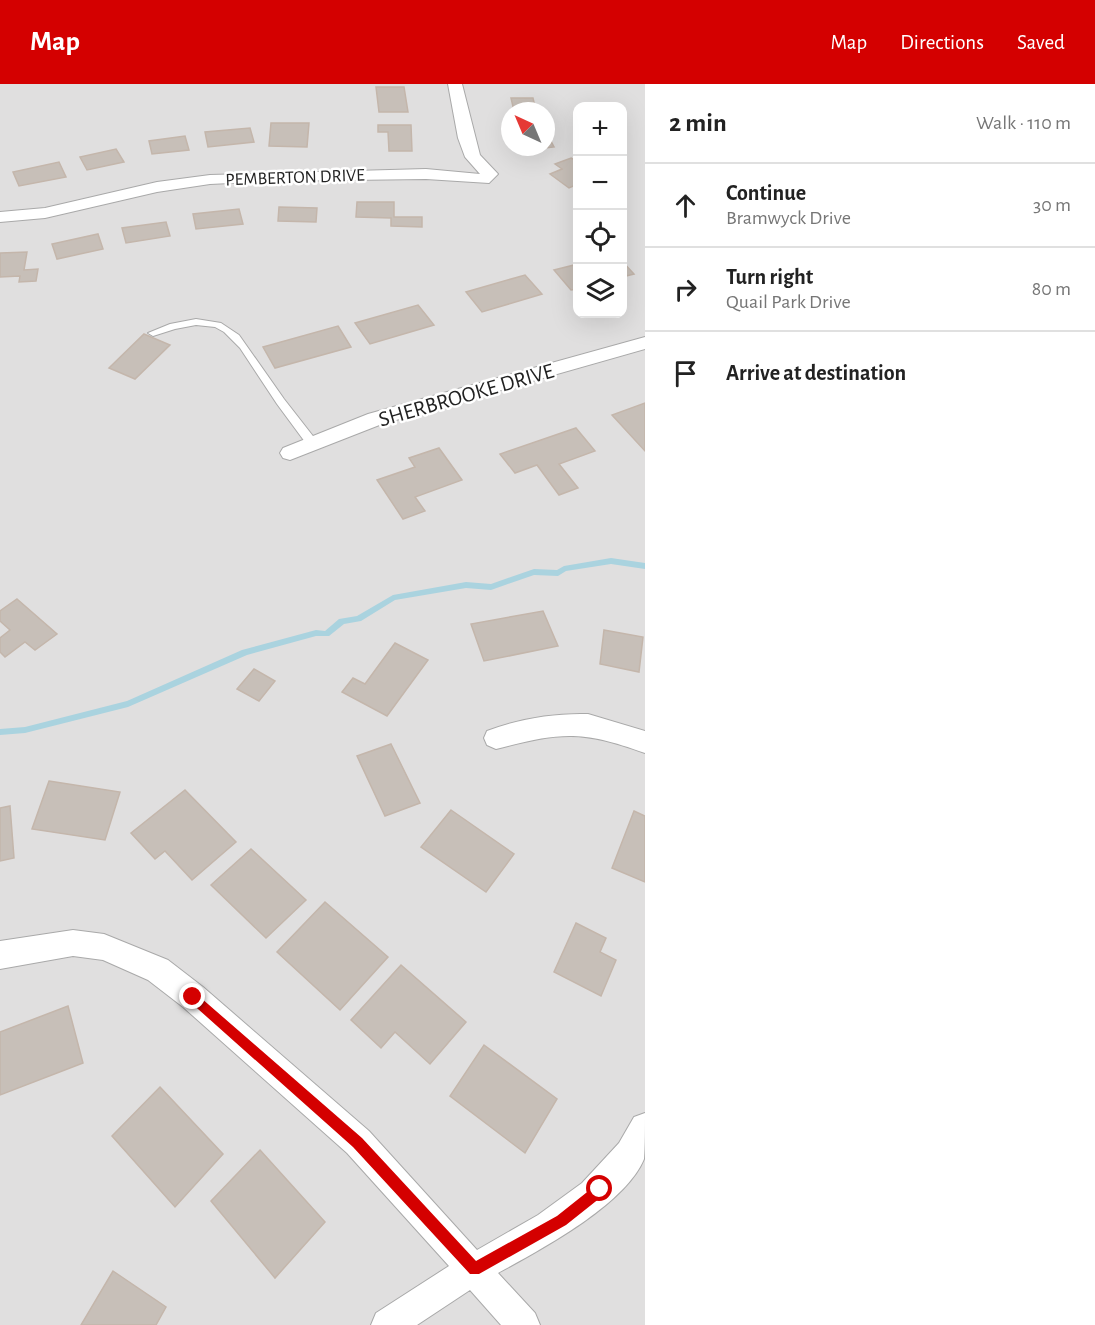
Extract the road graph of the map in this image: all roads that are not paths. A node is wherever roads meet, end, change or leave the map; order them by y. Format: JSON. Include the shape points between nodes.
{"nodes":[{"id":1,"x":455,"y":84,"type":"edge"},
{"id":2,"x":0,"y":217,"type":"edge"},
{"id":3,"x":153,"y":333,"type":"dead end"},
{"id":4,"x":645,"y":343,"type":"edge"},
{"id":5,"x":312,"y":443,"type":"junction"},
{"id":6,"x":290,"y":453,"type":"dead end"},
{"id":7,"x":496,"y":738,"type":"dead end"},
{"id":8,"x":645,"y":742,"type":"edge"},
{"id":9,"x":0,"y":955,"type":"edge"},
{"id":10,"x":645,"y":1128,"type":"edge"},
{"id":11,"x":475,"y":1269,"type":"junction"},
{"id":12,"x":388,"y":1325,"type":"edge"},
{"id":13,"x":523,"y":1325,"type":"edge"}],
"edges":[{"from":1,"to":2,"type":"street","name":"PEMBERTON DRIVE","via":[[473,157],[490,174],[483,180],[426,174],[213,180],[147,188],[45,213]]},
{"from":3,"to":5,"type":"lane","via":[[175,324],[195,322],[219,326],[235,335]]},
{"from":4,"to":5,"type":"street","name":"SHERBROOKE DRIVE","via":[[375,419]]},
{"from":5,"to":6,"type":"street","name":"SHERBROOKE DRIVE"},
{"from":7,"to":8,"type":"street","via":[[552,724],[583,723],[614,729]]},
{"from":9,"to":11,"type":"street","via":[[73,944],[104,947],[158,970],[357,1143]]},
{"from":10,"to":11,"type":"street","via":[[635,1149],[600,1189],[562,1221]]},
{"from":11,"to":12,"type":"street"},
{"from":11,"to":13,"type":"street"}]}
